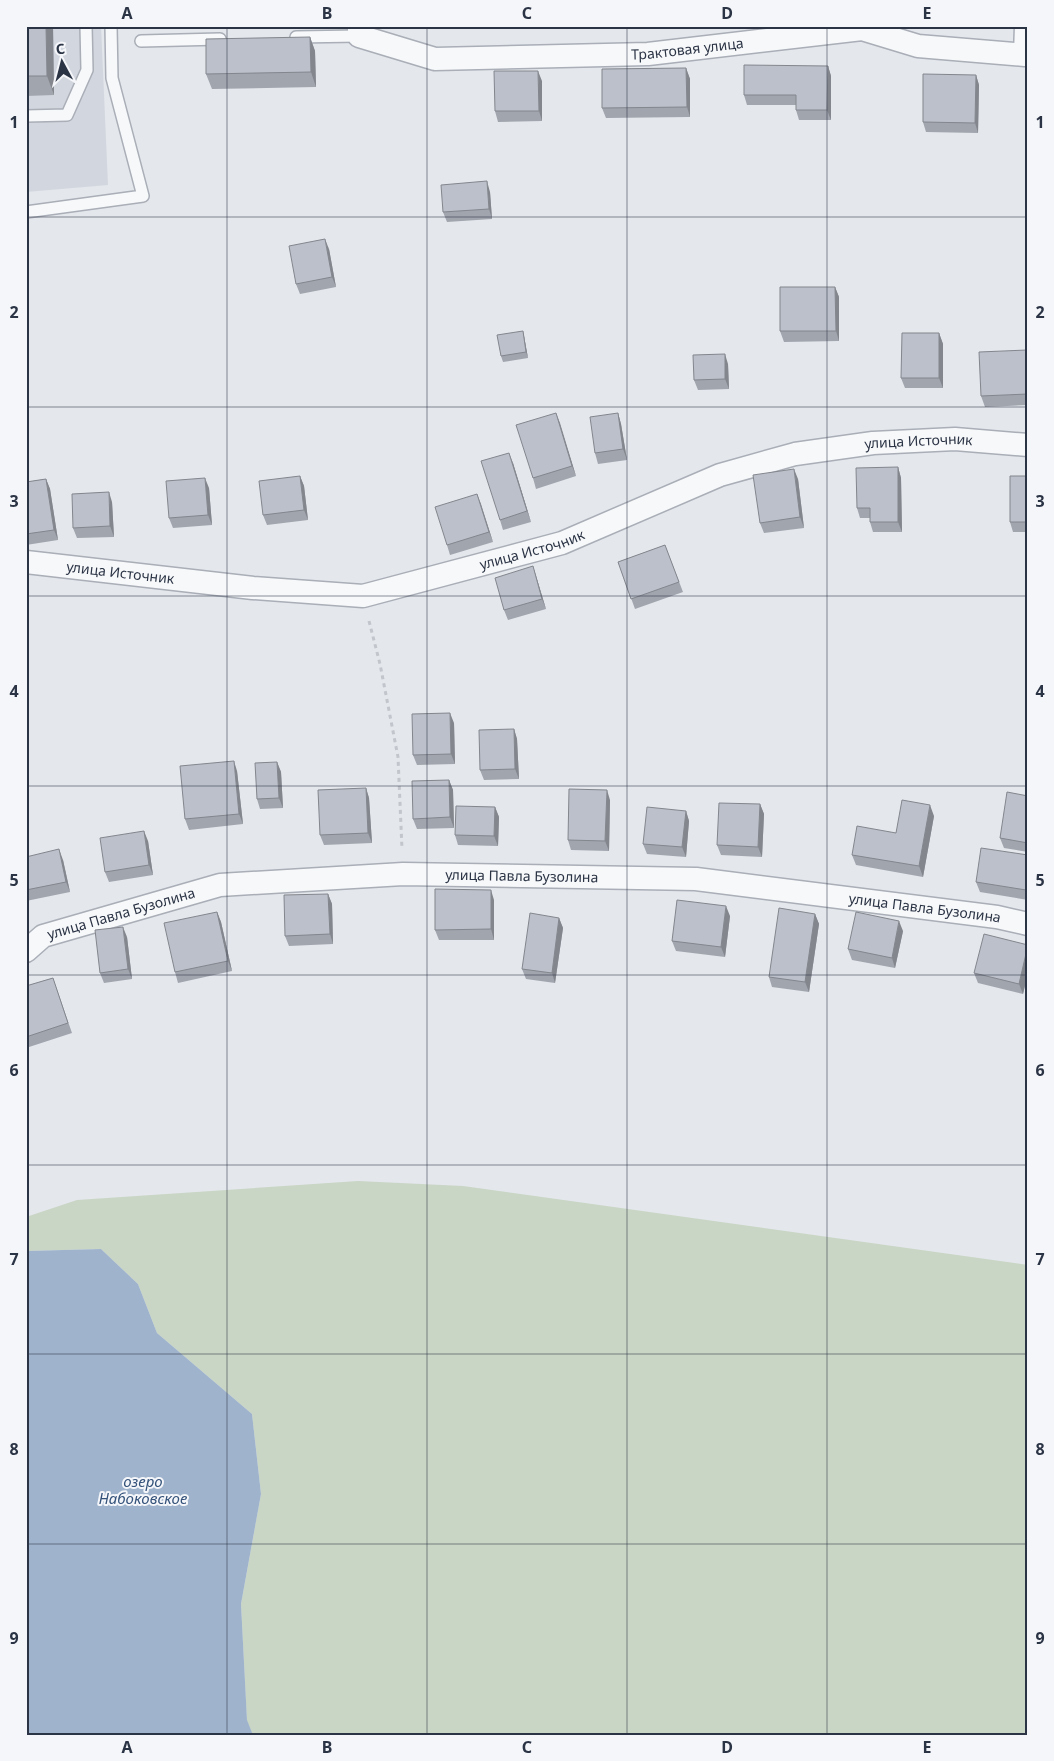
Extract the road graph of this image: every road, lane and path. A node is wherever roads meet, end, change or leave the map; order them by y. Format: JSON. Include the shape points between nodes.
{"nodes":[{"id":1,"x":86,"y":26,"type":"edge"},
{"id":2,"x":111,"y":26,"type":"edge"},
{"id":3,"x":1026,"y":26,"type":"edge"},
{"id":4,"x":862,"y":28,"type":"edge"},
{"id":5,"x":359,"y":31,"type":"edge"},
{"id":6,"x":280,"y":38,"type":"edge"},
{"id":7,"x":231,"y":39,"type":"edge"},
{"id":8,"x":141,"y":41,"type":"dead end"},
{"id":9,"x":26,"y":116,"type":"edge"},
{"id":10,"x":26,"y":212,"type":"edge"},
{"id":11,"x":1028,"y":445,"type":"edge"},
{"id":12,"x":26,"y":562,"type":"edge"},
{"id":13,"x":363,"y":596,"type":"junction"},
{"id":14,"x":404,"y":874,"type":"junction"},
{"id":15,"x":1028,"y":924,"type":"edge"},
{"id":16,"x":26,"y":951,"type":"edge"}],
"edges":[{"from":1,"to":9,"type":"lane","via":[[87,70],[67,115]]},
{"from":2,"to":10,"type":"lane","via":[[112,78],[143,196]]},
{"from":3,"to":4,"type":"street","name":"Трактовая улица","via":[[1025,55],[918,46]]},
{"from":4,"to":5,"type":"street","name":"Трактовая улица","via":[[648,54],[445,59],[435,59]]},
{"from":5,"to":6,"type":"lane"},
{"from":7,"to":8,"type":"lane"},
{"from":11,"to":13,"type":"street","name":"улица Источник","via":[[955,440],[873,443],[795,454],[720,475],[562,543]]},
{"from":12,"to":13,"type":"street","name":"улица Источник","via":[[253,588]]},
{"from":13,"to":14,"type":"path","via":[[398,757]]},
{"from":14,"to":15,"type":"street","name":"улица Павла Бузолина","via":[[696,879]]},
{"from":14,"to":16,"type":"street","name":"улица Павла Бузолина","via":[[220,886],[44,936]]}]}
